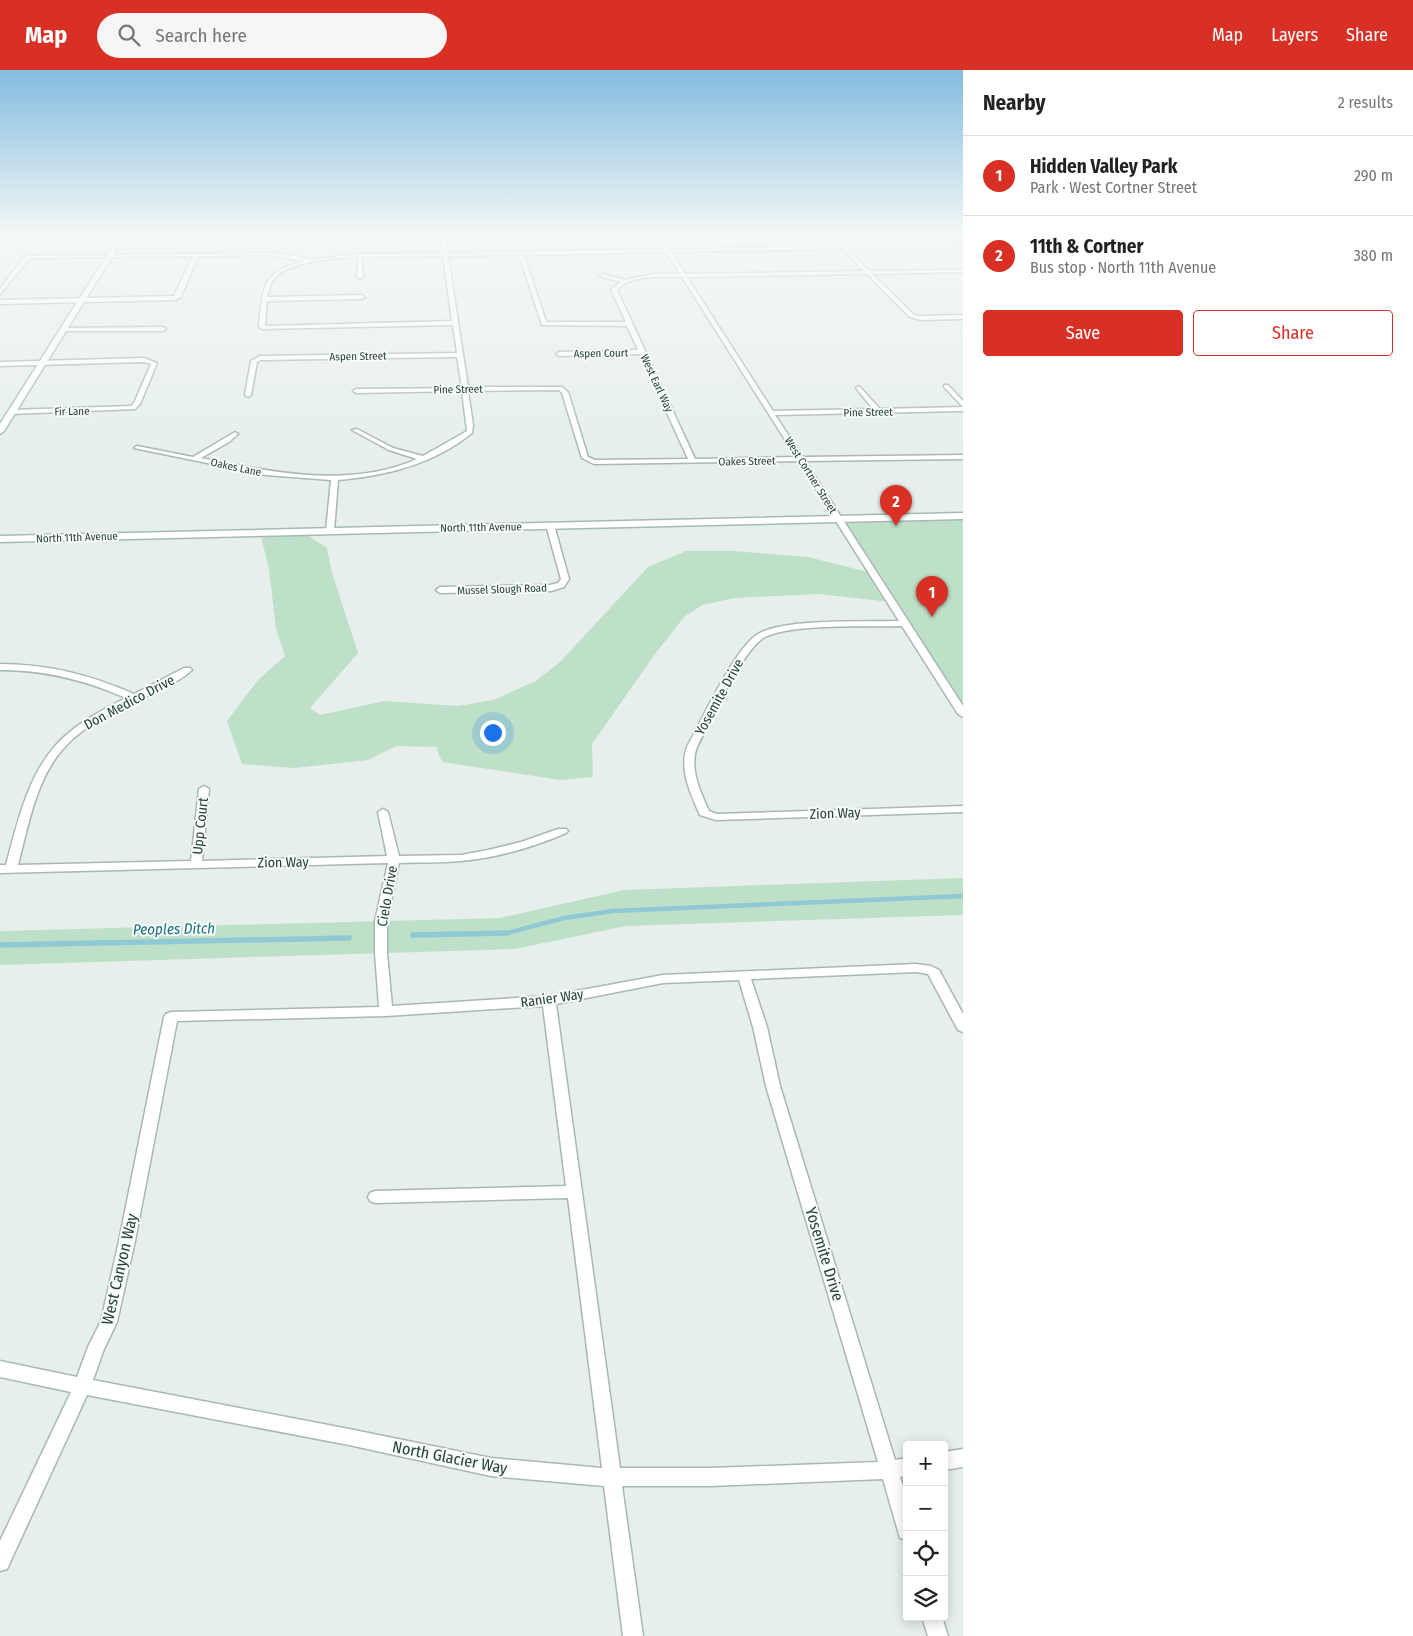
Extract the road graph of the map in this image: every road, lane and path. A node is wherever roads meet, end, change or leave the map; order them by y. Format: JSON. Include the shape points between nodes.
{"nodes":[{"id":1,"x":77,"y":309,"type":"edge"},
{"id":2,"x":265,"y":309,"type":"edge"},
{"id":3,"x":453,"y":309,"type":"edge"},
{"id":4,"x":538,"y":309,"type":"edge"},
{"id":5,"x":622,"y":309,"type":"edge"},
{"id":6,"x":705,"y":309,"type":"edge"},
{"id":7,"x":905,"y":309,"type":"edge"},
{"id":8,"x":917,"y":317,"type":"joint"},
{"id":9,"x":963,"y":317,"type":"edge"},
{"id":10,"x":455,"y":323,"type":"junction"},
{"id":11,"x":628,"y":324,"type":"junction"},
{"id":12,"x":163,"y":329,"type":"dead end"},
{"id":13,"x":64,"y":330,"type":"junction"},
{"id":14,"x":642,"y":352,"type":"junction"},
{"id":15,"x":559,"y":354,"type":"dead end"},
{"id":16,"x":459,"y":355,"type":"junction"},
{"id":17,"x":42,"y":363,"type":"junction"},
{"id":18,"x":0,"y":364,"type":"edge"},
{"id":19,"x":946,"y":386,"type":"dead end"},
{"id":20,"x":859,"y":388,"type":"dead end"},
{"id":21,"x":464,"y":389,"type":"junction"},
{"id":22,"x":356,"y":391,"type":"dead end"},
{"id":23,"x":248,"y":395,"type":"dead end"},
{"id":24,"x":962,"y":409,"type":"edge"},
{"id":25,"x":878,"y":411,"type":"junction"},
{"id":26,"x":12,"y":412,"type":"junction"},
{"id":27,"x":772,"y":413,"type":"junction"},
{"id":28,"x":355,"y":430,"type":"dead end"},
{"id":29,"x":0,"y":431,"type":"edge"},
{"id":30,"x":235,"y":434,"type":"dead end"},
{"id":31,"x":137,"y":448,"type":"dead end"},
{"id":32,"x":963,"y":457,"type":"edge"},
{"id":33,"x":424,"y":458,"type":"junction"},
{"id":34,"x":194,"y":459,"type":"junction"},
{"id":35,"x":693,"y":461,"type":"junction"},
{"id":36,"x":802,"y":461,"type":"junction"},
{"id":37,"x":591,"y":462,"type":"joint"},
{"id":38,"x":335,"y":477,"type":"junction"},
{"id":39,"x":963,"y":516,"type":"edge"},
{"id":40,"x":838,"y":519,"type":"junction"},
{"id":41,"x":550,"y":526,"type":"junction"},
{"id":42,"x":330,"y":531,"type":"junction"},
{"id":43,"x":0,"y":539,"type":"edge"},
{"id":44,"x":440,"y":590,"type":"dead end"},
{"id":45,"x":905,"y":623,"type":"junction"},
{"id":46,"x":0,"y":667,"type":"edge"},
{"id":47,"x":187,"y":670,"type":"dead end"},
{"id":48,"x":134,"y":698,"type":"junction"},
{"id":49,"x":963,"y":714,"type":"edge"},
{"id":50,"x":204,"y":789,"type":"dead end"},
{"id":51,"x":963,"y":809,"type":"edge"},
{"id":52,"x":383,"y":812,"type":"dead end"},
{"id":53,"x":707,"y":815,"type":"joint"},
{"id":54,"x":562,"y":831,"type":"dead end"},
{"id":55,"x":394,"y":860,"type":"junction"},
{"id":56,"x":196,"y":863,"type":"junction"},
{"id":57,"x":5,"y":868,"type":"edge"},
{"id":58,"x":744,"y":977,"type":"junction"},
{"id":59,"x":549,"y":1001,"type":"junction"},
{"id":60,"x":386,"y":1011,"type":"junction"},
{"id":61,"x":171,"y":1016,"type":"joint"},
{"id":62,"x":963,"y":1027,"type":"edge"},
{"id":63,"x":574,"y":1192,"type":"junction"},
{"id":64,"x":375,"y":1197,"type":"dead end"},
{"id":65,"x":0,"y":1368,"type":"edge"},
{"id":66,"x":82,"y":1386,"type":"junction"},
{"id":67,"x":963,"y":1458,"type":"edge"},
{"id":68,"x":948,"y":1460,"type":"edge"},
{"id":69,"x":903,"y":1468,"type":"edge"},
{"id":70,"x":889,"y":1470,"type":"junction"},
{"id":71,"x":612,"y":1477,"type":"junction"},
{"id":72,"x":903,"y":1517,"type":"edge"},
{"id":73,"x":0,"y":1562,"type":"edge"},
{"id":74,"x":933,"y":1621,"type":"edge"},
{"id":75,"x":633,"y":1636,"type":"edge"},
{"id":76,"x":938,"y":1636,"type":"edge"}],
"edges":[{"from":1,"to":13,"type":"main road"},
{"from":2,"to":10,"type":"street","via":[[264,328]]},
{"from":3,"to":10,"type":"street"},
{"from":4,"to":11,"type":"street","via":[[545,324]]},
{"from":5,"to":11,"type":"street","name":"West Earl Way"},
{"from":6,"to":27,"type":"street","name":"West Cortner Street"},
{"from":7,"to":8,"type":"street"},
{"from":8,"to":9,"type":"street"},
{"from":10,"to":16,"type":"street"},
{"from":11,"to":14,"type":"street","name":"West Earl Way"},
{"from":12,"to":13,"type":"street"},
{"from":13,"to":17,"type":"main road"},
{"from":14,"to":15,"type":"street","name":"Aspen Court"},
{"from":14,"to":35,"type":"street","name":"West Earl Way"},
{"from":16,"to":21,"type":"street"},
{"from":16,"to":23,"type":"street","name":"Aspen Street","via":[[256,359]]},
{"from":17,"to":18,"type":"street"},
{"from":17,"to":26,"type":"main road"},
{"from":17,"to":26,"type":"street","name":"Fir Lane","via":[[154,363],[133,408]]},
{"from":19,"to":24,"type":"street"},
{"from":20,"to":25,"type":"street"},
{"from":21,"to":22,"type":"street","name":"Pine Street"},
{"from":21,"to":33,"type":"street","name":"Oakes Lane","via":[[470,432]]},
{"from":21,"to":37,"type":"street","name":"Pine Street","via":[[560,388],[565,392],[585,458]]},
{"from":24,"to":25,"type":"street","name":"Pine Street"},
{"from":25,"to":27,"type":"street","name":"Pine Street"},
{"from":26,"to":29,"type":"main road"},
{"from":27,"to":36,"type":"street","name":"West Cortner Street"},
{"from":28,"to":33,"type":"street","via":[[386,447]]},
{"from":30,"to":34,"type":"street"},
{"from":31,"to":34,"type":"street","name":"Oakes Lane"},
{"from":32,"to":36,"type":"street","name":"Oakes Street"},
{"from":33,"to":38,"type":"street","name":"Oakes Lane","via":[[384,472]]},
{"from":34,"to":38,"type":"street","name":"Oakes Lane","via":[[283,476]]},
{"from":35,"to":36,"type":"street","name":"Oakes Street"},
{"from":35,"to":37,"type":"street","name":"Oakes Street"},
{"from":36,"to":40,"type":"street","name":"West Cortner Street"},
{"from":38,"to":42,"type":"street"},
{"from":39,"to":40,"type":"main road","name":"North 11th Avenue"},
{"from":40,"to":41,"type":"main road","name":"North 11th Avenue"},
{"from":40,"to":45,"type":"street","name":"West Cortner Street"},
{"from":41,"to":42,"type":"main road","name":"North 11th Avenue"},
{"from":41,"to":44,"type":"street","name":"Mussel Slough Road","via":[[565,579],[560,585],[551,588]]},
{"from":42,"to":43,"type":"main road","name":"North 11th Avenue"},
{"from":45,"to":49,"type":"street","name":"West Cortner Street"},
{"from":45,"to":53,"type":"street","name":"Yosemite Drive","via":[[787,628],[765,633],[748,647],[688,758],[700,806]]},
{"from":46,"to":48,"type":"street","via":[[37,668],[72,674]]},
{"from":47,"to":48,"type":"street","name":"Don Medico Drive"},
{"from":48,"to":57,"type":"street","name":"Don Medico Drive","via":[[78,730],[54,754],[40,779]]},
{"from":50,"to":56,"type":"street","name":"Upp Court"},
{"from":51,"to":53,"type":"street","name":"Zion Way"},
{"from":52,"to":55,"type":"street","name":"Cielo Drive"},
{"from":54,"to":55,"type":"street","name":"Zion Way","via":[[500,853]]},
{"from":55,"to":56,"type":"street","name":"Zion Way"},
{"from":55,"to":60,"type":"street","name":"Cielo Drive","via":[[381,921]]},
{"from":56,"to":57,"type":"street","name":"Zion Way"},
{"from":58,"to":59,"type":"street","name":"Ranier Way","via":[[663,979]]},
{"from":58,"to":62,"type":"street","name":"Ranier Way","via":[[916,968],[931,970],[939,979]]},
{"from":58,"to":70,"type":"street","name":"Yosemite Drive","via":[[760,1027],[773,1086]]},
{"from":59,"to":60,"type":"street","name":"Ranier Way"},
{"from":59,"to":63,"type":"street"},
{"from":60,"to":61,"type":"street","name":"Ranier Way"},
{"from":61,"to":66,"type":"street","name":"West Canyon Way","via":[[117,1291],[109,1322]]},
{"from":63,"to":64,"type":"street"},
{"from":63,"to":71,"type":"street"},
{"from":65,"to":66,"type":"street","name":"North Glacier Way"},
{"from":66,"to":71,"type":"street","name":"North Glacier Way","via":[[491,1467]]},
{"from":66,"to":73,"type":"street","name":"West Canyon Way"},
{"from":67,"to":68,"type":"street"},
{"from":69,"to":70,"type":"street","name":"North Glacier Way"},
{"from":70,"to":71,"type":"street","name":"North Glacier Way","via":[[711,1477]]},
{"from":70,"to":72,"type":"street","name":"Yosemite Drive"},
{"from":71,"to":75,"type":"street"},
{"from":74,"to":76,"type":"street"}]}
